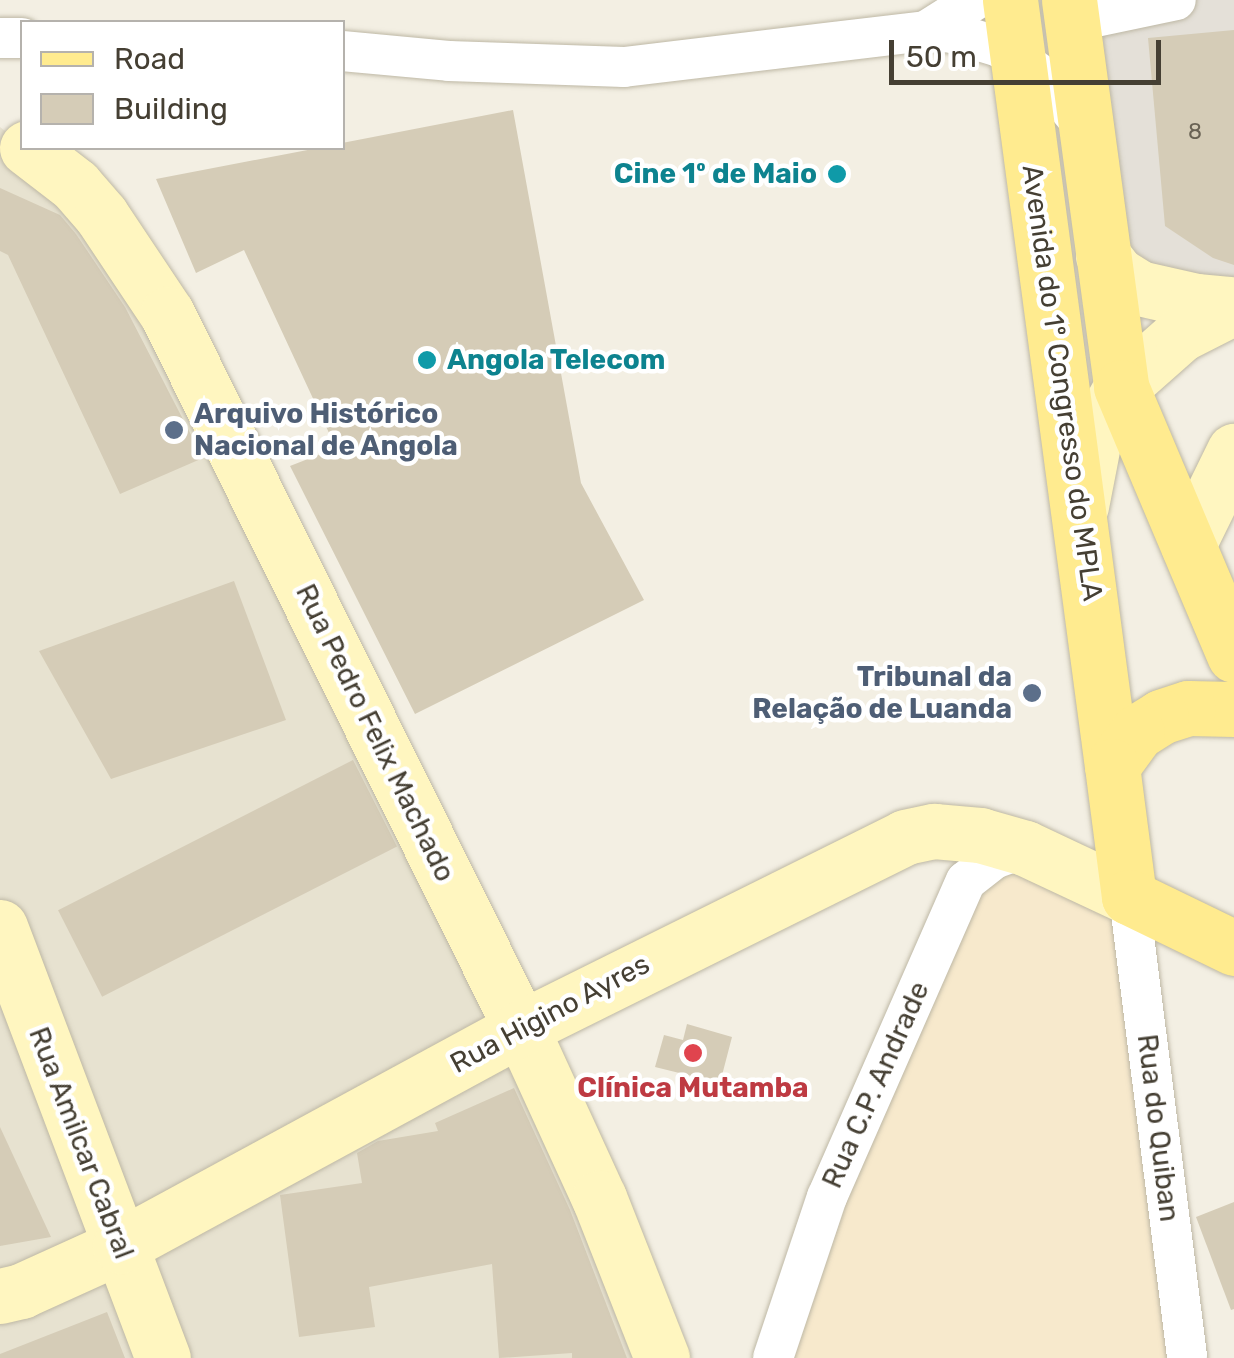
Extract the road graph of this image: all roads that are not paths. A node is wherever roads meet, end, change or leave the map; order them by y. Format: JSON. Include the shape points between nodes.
{"nodes":[{"id":1,"x":975,"y":0,"type":"edge"},
{"id":2,"x":1010,"y":0,"type":"edge"},
{"id":3,"x":1176,"y":0,"type":"edge"},
{"id":4,"x":1071,"y":11,"type":"edge"},
{"id":5,"x":926,"y":31,"type":"junction"},
{"id":6,"x":345,"y":51,"type":"edge"},
{"id":7,"x":1019,"y":59,"type":"junction"},
{"id":8,"x":0,"y":127,"type":"edge"},
{"id":9,"x":1086,"y":129,"type":"junction"},
{"id":10,"x":20,"y":142,"type":"edge"},
{"id":11,"x":30,"y":150,"type":"edge"},
{"id":12,"x":1103,"y":256,"type":"junction"},
{"id":13,"x":1234,"y":305,"type":"edge"},
{"id":14,"x":1120,"y":388,"type":"junction"},
{"id":15,"x":1234,"y":451,"type":"edge"},
{"id":16,"x":1080,"y":509,"type":"junction"},
{"id":17,"x":1188,"y":545,"type":"junction"},
{"id":18,"x":1234,"y":655,"type":"edge"},
{"id":19,"x":1234,"y":709,"type":"edge"},
{"id":20,"x":1112,"y":766,"type":"junction"},
{"id":21,"x":1025,"y":848,"type":"junction"},
{"id":22,"x":1113,"y":889,"type":"junction"},
{"id":23,"x":0,"y":927,"type":"edge"},
{"id":24,"x":1234,"y":948,"type":"edge"},
{"id":25,"x":520,"y":1028,"type":"junction"},
{"id":26,"x":120,"y":1246,"type":"junction"},
{"id":27,"x":7,"y":1297,"type":"edge"},
{"id":28,"x":163,"y":1358,"type":"edge"},
{"id":29,"x":662,"y":1358,"type":"edge"},
{"id":30,"x":773,"y":1358,"type":"edge"},
{"id":31,"x":1187,"y":1358,"type":"edge"}],
"edges":[{"from":1,"to":5,"type":"street"},
{"from":2,"to":7,"type":"main road","name":"Avenida do 1º Congresso do MPLA"},
{"from":3,"to":4,"type":"street"},
{"from":4,"to":9,"type":"main road","name":"Avenida do 1º Congresso do MPLA"},
{"from":5,"to":6,"type":"street","via":[[624,67]]},
{"from":5,"to":7,"type":"street","via":[[978,39]]},
{"from":7,"to":9,"type":"street"},
{"from":7,"to":16,"type":"main road","name":"Avenida do 1º Congresso do MPLA"},
{"from":8,"to":10,"type":"street","name":"Rua Pedro Felix Machado"},
{"from":9,"to":12,"type":"main road","name":"Avenida do 1º Congresso do MPLA"},
{"from":11,"to":25,"type":"street","name":"Rua Pedro Felix Machado","via":[[101,214],[166,314]]},
{"from":12,"to":13,"type":"street","via":[[1139,288]]},
{"from":12,"to":14,"type":"main road","name":"Avenida do 1º Congresso do MPLA"},
{"from":13,"to":14,"type":"street","via":[[1181,334]]},
{"from":14,"to":16,"type":"street","via":[[1095,434]]},
{"from":14,"to":17,"type":"main road","name":"Avenida do 1º Congresso do MPLA"},
{"from":15,"to":17,"type":"street"},
{"from":16,"to":20,"type":"main road","name":"Avenida do 1º Congresso do MPLA"},
{"from":17,"to":18,"type":"main road","name":"Avenida do 1º Congresso do MPLA"},
{"from":19,"to":20,"type":"main road","via":[[1188,708],[1161,716],[1137,732]]},
{"from":20,"to":22,"type":"main road","name":"Avenida do 1º Congresso do MPLA"},
{"from":21,"to":22,"type":"street","name":"Rua Higino Ayres"},
{"from":21,"to":25,"type":"street","name":"Rua Higino Ayres","via":[[980,835],[934,831],[905,837]]},
{"from":21,"to":30,"type":"street","name":"Rua C.P. Andrade","via":[[994,858],[966,880],[827,1197]]},
{"from":22,"to":24,"type":"main road"},
{"from":22,"to":31,"type":"street","name":"Rua do Quiban"},
{"from":23,"to":26,"type":"street","name":"Rua Amilcar Cabral"},
{"from":25,"to":26,"type":"street","name":"Rua Higino Ayres"},
{"from":25,"to":29,"type":"street","name":"Rua Pedro Felix Machado","via":[[599,1198]]},
{"from":26,"to":27,"type":"street","name":"Rua Higino Ayres"},
{"from":26,"to":28,"type":"street","name":"Rua Amilcar Cabral"}]}
